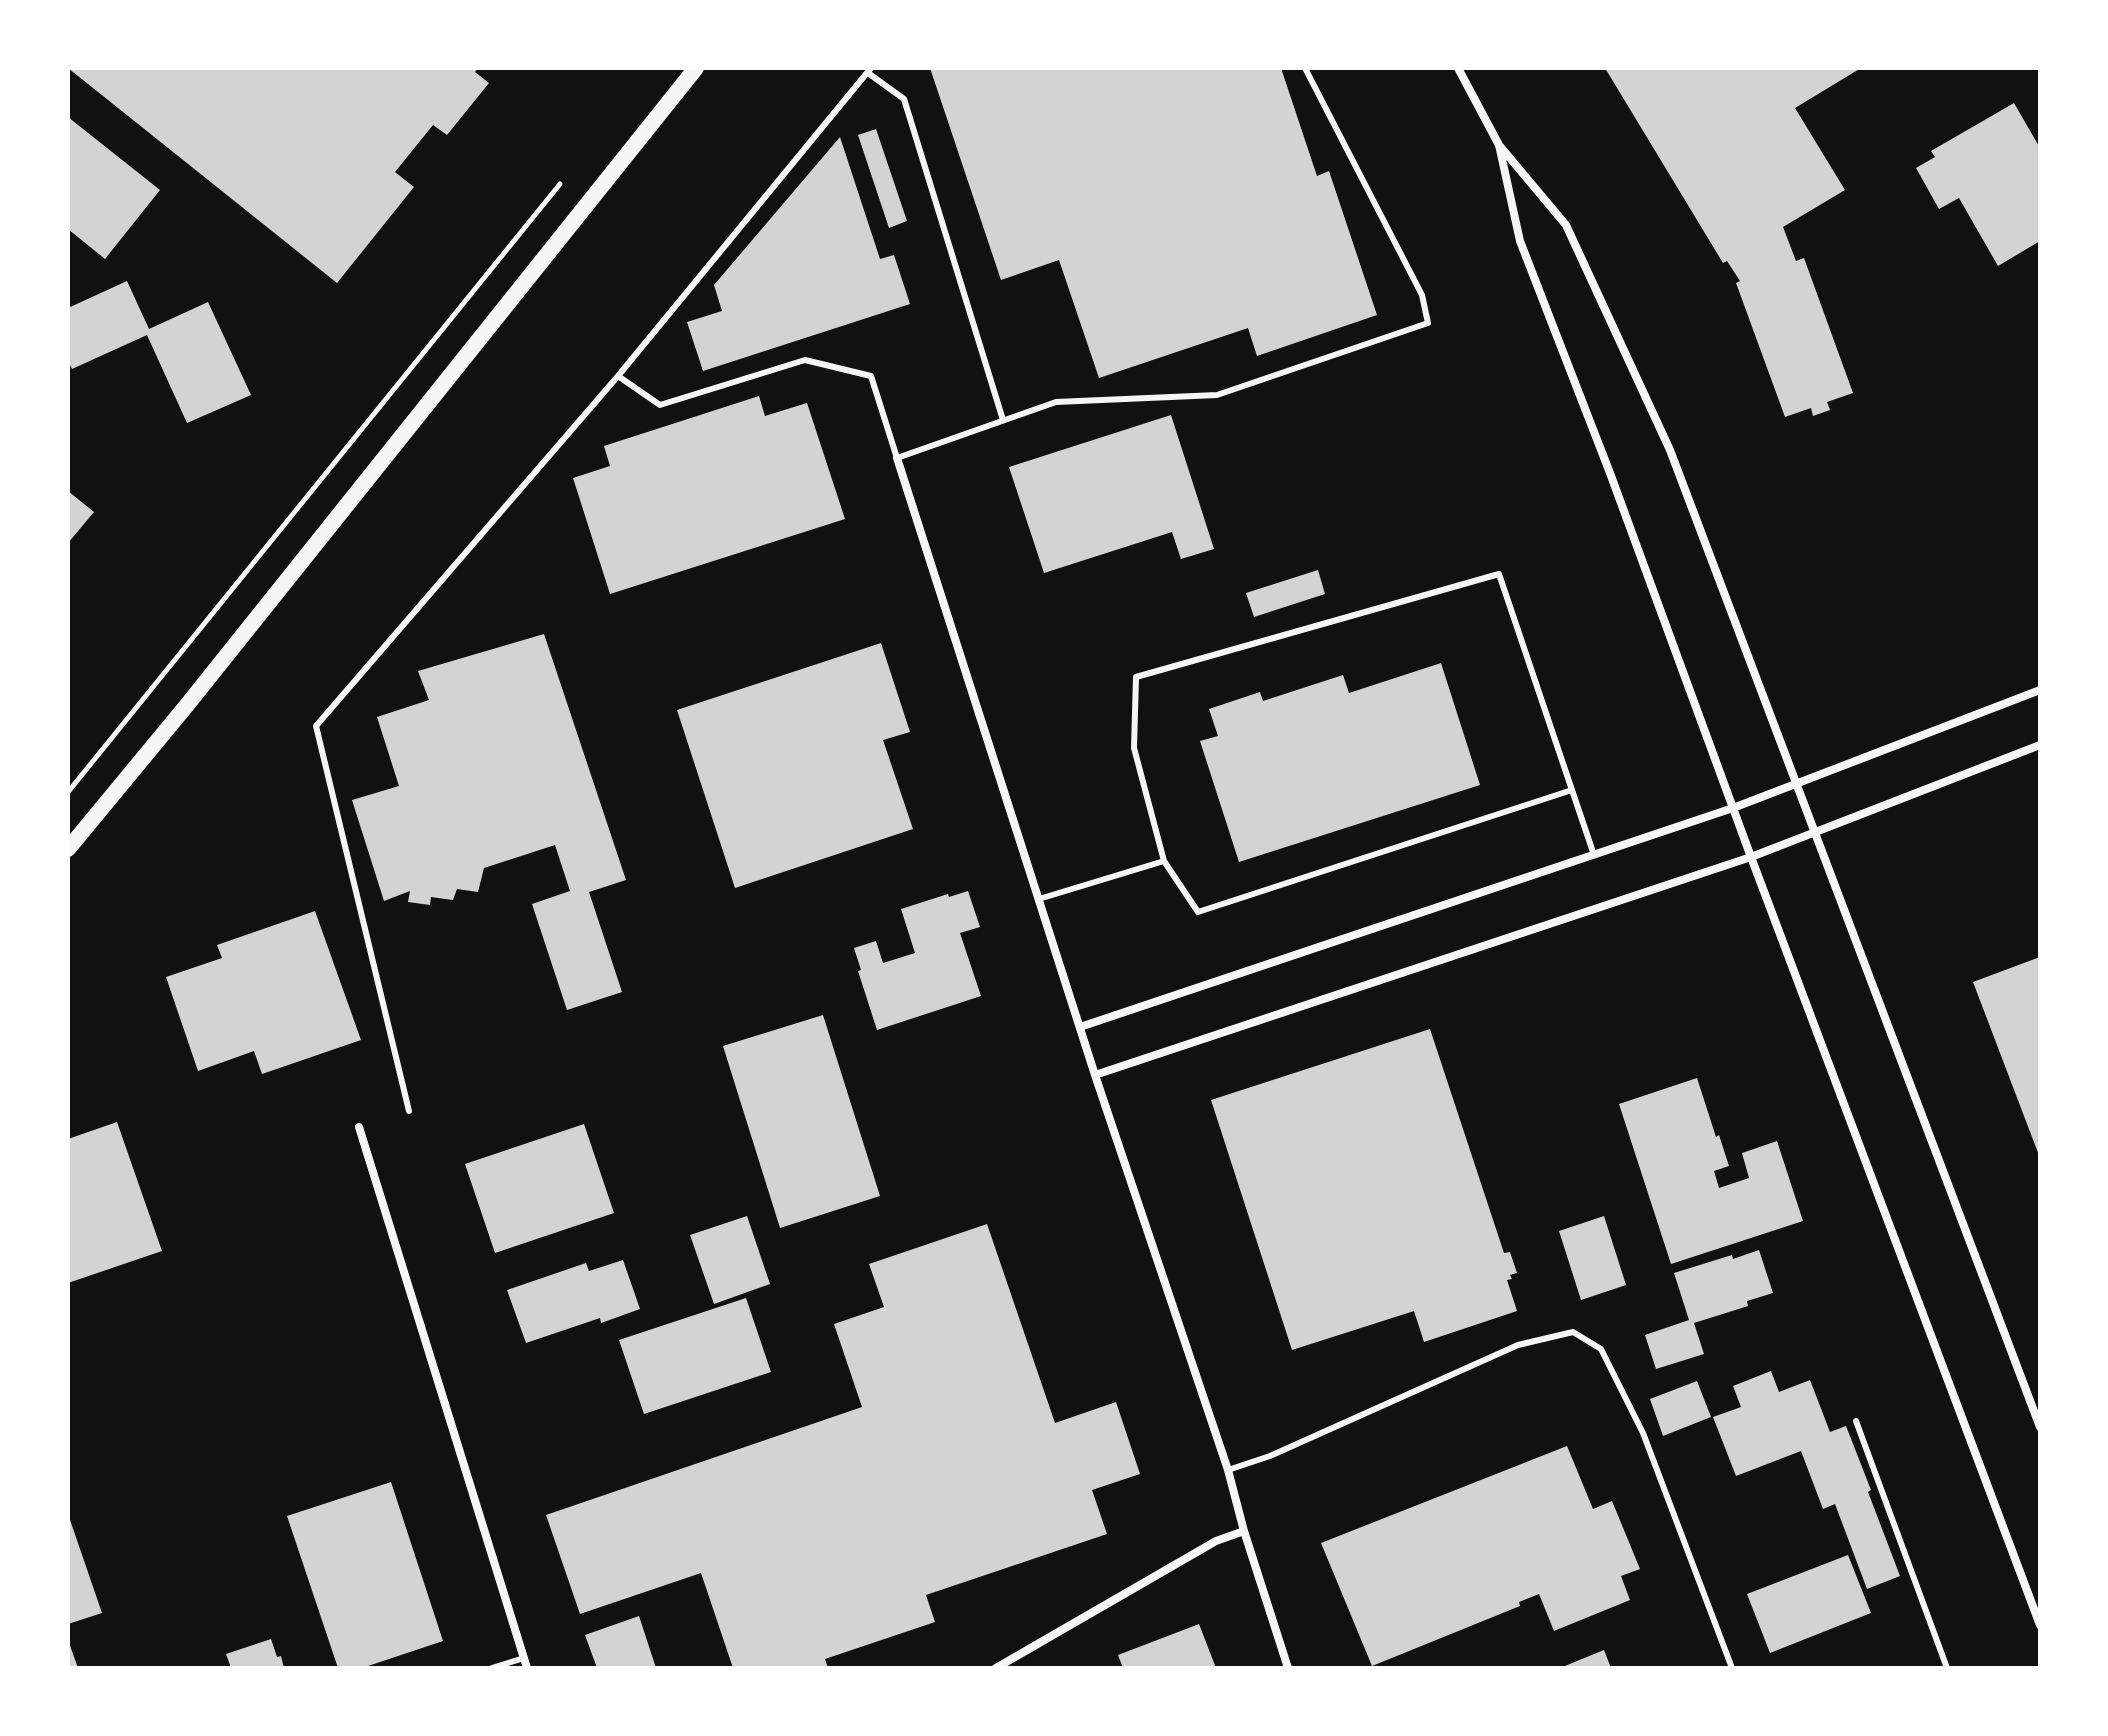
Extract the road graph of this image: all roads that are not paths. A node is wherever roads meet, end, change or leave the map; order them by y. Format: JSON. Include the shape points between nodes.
{"nodes":[{"id":1,"x":696,"y":68,"type":"edge"},
{"id":2,"x":1305,"y":68,"type":"edge"},
{"id":3,"x":1458,"y":68,"type":"edge"},
{"id":4,"x":869,"y":70,"type":"edge"},
{"id":5,"x":1499,"y":145,"type":"junction"},
{"id":6,"x":618,"y":376,"type":"junction"},
{"id":7,"x":1003,"y":420,"type":"junction"},
{"id":8,"x":897,"y":458,"type":"junction"},
{"id":9,"x":2040,"y":690,"type":"edge"},
{"id":10,"x":2040,"y":745,"type":"edge"},
{"id":11,"x":1797,"y":785,"type":"junction"},
{"id":12,"x":1572,"y":790,"type":"junction"},
{"id":13,"x":1733,"y":808,"type":"junction"},
{"id":14,"x":1814,"y":833,"type":"junction"},
{"id":15,"x":68,"y":849,"type":"edge"},
{"id":16,"x":1594,"y":855,"type":"junction"},
{"id":17,"x":1751,"y":857,"type":"junction"},
{"id":18,"x":1164,"y":861,"type":"junction"},
{"id":19,"x":1039,"y":899,"type":"junction"},
{"id":20,"x":1080,"y":1027,"type":"junction"},
{"id":21,"x":1095,"y":1075,"type":"junction"},
{"id":22,"x":409,"y":1111,"type":"dead end"},
{"id":23,"x":359,"y":1127,"type":"dead end"},
{"id":24,"x":1856,"y":1421,"type":"dead end"},
{"id":25,"x":2040,"y":1427,"type":"edge"},
{"id":26,"x":1228,"y":1470,"type":"junction"},
{"id":27,"x":1244,"y":1531,"type":"junction"},
{"id":28,"x":2040,"y":1625,"type":"edge"},
{"id":29,"x":524,"y":1658,"type":"junction"},
{"id":30,"x":492,"y":1668,"type":"edge"},
{"id":31,"x":527,"y":1668,"type":"edge"},
{"id":32,"x":996,"y":1668,"type":"edge"},
{"id":33,"x":1288,"y":1668,"type":"edge"},
{"id":34,"x":1732,"y":1668,"type":"edge"},
{"id":35,"x":1947,"y":1668,"type":"edge"}],
"edges":[{"from":1,"to":15,"type":"main road"},
{"from":2,"to":7,"type":"lane","via":[[1422,295],[1428,323],[1217,395],[1056,402]]},
{"from":3,"to":5,"type":"street"},
{"from":4,"to":6,"type":"lane"},
{"from":4,"to":7,"type":"lane","via":[[904,99]]},
{"from":5,"to":11,"type":"street","via":[[1573,239],[1670,450]]},
{"from":5,"to":13,"type":"street","via":[[1520,241]]},
{"from":6,"to":8,"type":"lane","via":[[660,405],[805,360],[871,376]]},
{"from":6,"to":22,"type":"lane","via":[[316,726]]},
{"from":7,"to":8,"type":"lane"},
{"from":8,"to":19,"type":"street"},
{"from":9,"to":11,"type":"street"},
{"from":10,"to":14,"type":"street"},
{"from":11,"to":13,"type":"street"},
{"from":11,"to":14,"type":"street"},
{"from":12,"to":16,"type":"lane"},
{"from":12,"to":18,"type":"lane","via":[[1198,912]]},
{"from":12,"to":18,"type":"lane","via":[[1499,574],[1136,677],[1134,748]]},
{"from":13,"to":16,"type":"street"},
{"from":13,"to":17,"type":"street"},
{"from":14,"to":17,"type":"street"},
{"from":14,"to":25,"type":"street"},
{"from":16,"to":20,"type":"street"},
{"from":17,"to":21,"type":"street"},
{"from":17,"to":28,"type":"street"},
{"from":18,"to":19,"type":"lane"},
{"from":19,"to":20,"type":"street"},
{"from":20,"to":21,"type":"street"},
{"from":21,"to":26,"type":"street"},
{"from":23,"to":29,"type":"street"},
{"from":24,"to":35,"type":"lane"},
{"from":26,"to":27,"type":"street"},
{"from":26,"to":34,"type":"lane","via":[[1518,1345],[1573,1332],[1601,1349],[1643,1433]]},
{"from":27,"to":32,"type":"street","via":[[1216,1541]]},
{"from":27,"to":33,"type":"street"},
{"from":29,"to":30,"type":"lane"},
{"from":29,"to":31,"type":"street"}]}
